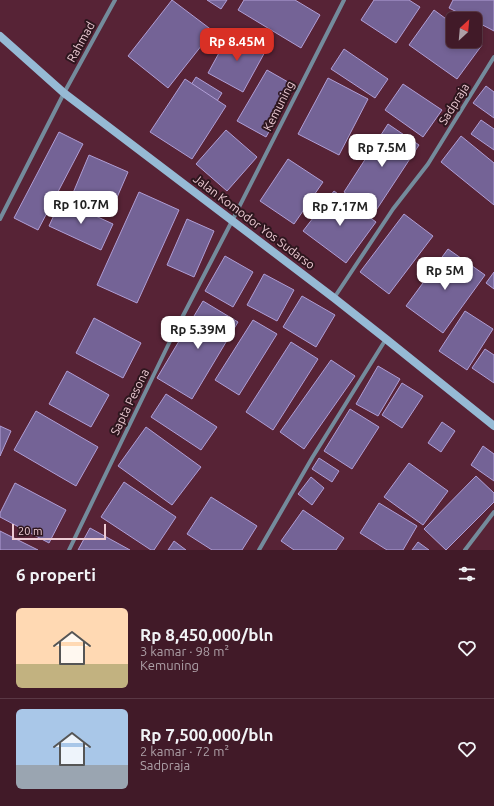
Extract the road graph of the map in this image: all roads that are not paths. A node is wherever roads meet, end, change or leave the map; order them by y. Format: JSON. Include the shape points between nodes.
{"nodes":[{"id":1,"x":115,"y":0,"type":"edge"},
{"id":2,"x":344,"y":0,"type":"edge"},
{"id":3,"x":0,"y":36,"type":"edge"},
{"id":4,"x":494,"y":57,"type":"edge"},
{"id":5,"x":64,"y":93,"type":"junction"},
{"id":6,"x":0,"y":219,"type":"edge"},
{"id":7,"x":232,"y":220,"type":"junction"},
{"id":8,"x":334,"y":298,"type":"junction"},
{"id":9,"x":386,"y":339,"type":"junction"},
{"id":10,"x":494,"y":426,"type":"edge"},
{"id":11,"x":494,"y":512,"type":"edge"},
{"id":12,"x":69,"y":550,"type":"edge"},
{"id":13,"x":259,"y":550,"type":"edge"},
{"id":14,"x":465,"y":550,"type":"edge"}],
"edges":[{"from":1,"to":5,"type":"street","name":"Rahmad"},
{"from":2,"to":7,"type":"street","name":"Kemuning"},
{"from":3,"to":5,"type":"street","name":"Jalan Komodor Yos Sudarso"},
{"from":4,"to":8,"type":"street","name":"Sadpraja","via":[[428,164],[393,209]]},
{"from":5,"to":6,"type":"street","name":"Rahmad"},
{"from":5,"to":7,"type":"street","name":"Jalan Komodor Yos Sudarso"},
{"from":7,"to":8,"type":"street","name":"Jalan Komodor Yos Sudarso"},
{"from":7,"to":12,"type":"street","name":"Sapta Pesona"},
{"from":8,"to":9,"type":"street","name":"Jalan Komodor Yos Sudarso"},
{"from":9,"to":10,"type":"street","name":"Jalan Komodor Yos Sudarso"},
{"from":9,"to":13,"type":"street","via":[[312,458]]},
{"from":11,"to":14,"type":"street"}]}
